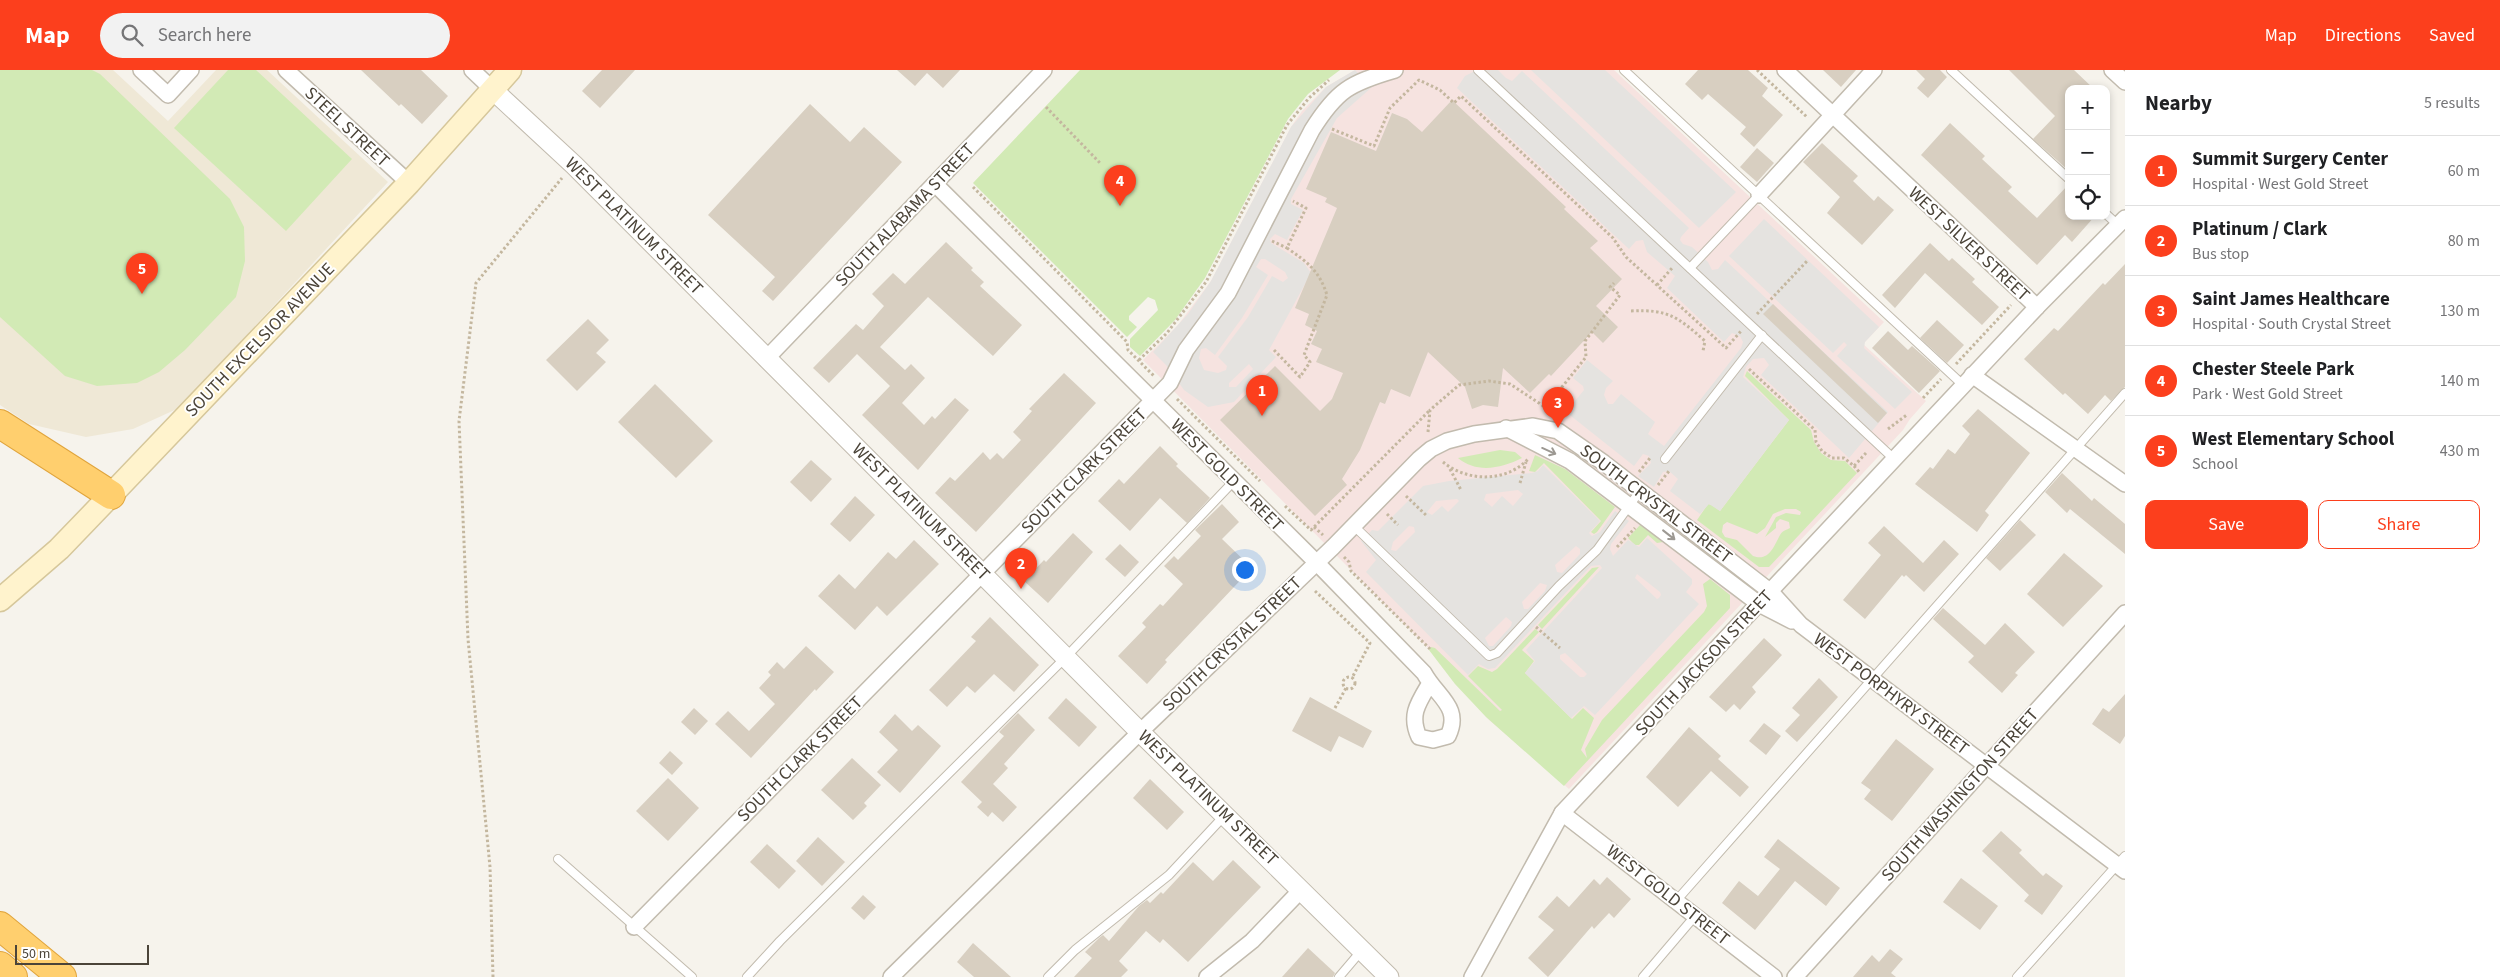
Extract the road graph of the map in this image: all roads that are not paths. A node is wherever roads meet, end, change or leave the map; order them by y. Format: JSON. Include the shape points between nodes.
{"nodes":[{"id":1,"x":141,"y":70,"type":"edge"},
{"id":2,"x":191,"y":70,"type":"edge"},
{"id":3,"x":286,"y":70,"type":"edge"},
{"id":4,"x":472,"y":70,"type":"edge"},
{"id":5,"x":510,"y":70,"type":"edge"},
{"id":6,"x":1044,"y":70,"type":"edge"},
{"id":7,"x":1395,"y":70,"type":"edge"},
{"id":8,"x":1478,"y":70,"type":"edge"},
{"id":9,"x":1624,"y":70,"type":"edge"},
{"id":10,"x":1784,"y":70,"type":"edge"},
{"id":11,"x":1874,"y":70,"type":"edge"},
{"id":12,"x":1950,"y":70,"type":"edge"},
{"id":13,"x":2112,"y":70,"type":"edge"},
{"id":14,"x":2125,"y":82,"type":"edge"},
{"id":15,"x":492,"y":89,"type":"junction"},
{"id":16,"x":1832,"y":114,"type":"junction"},
{"id":17,"x":2065,"y":175,"type":"edge"},
{"id":18,"x":409,"y":183,"type":"junction"},
{"id":19,"x":935,"y":184,"type":"junction"},
{"id":20,"x":1759,"y":196,"type":"junction"},
{"id":21,"x":2110,"y":216,"type":"edge"},
{"id":22,"x":2122,"y":222,"type":"edge"},
{"id":23,"x":1690,"y":268,"type":"junction"},
{"id":24,"x":2037,"y":307,"type":"junction"},
{"id":25,"x":1762,"y":335,"type":"junction"},
{"id":26,"x":766,"y":359,"type":"junction"},
{"id":27,"x":1968,"y":380,"type":"junction"},
{"id":28,"x":2125,"y":393,"type":"edge"},
{"id":29,"x":1153,"y":401,"type":"junction"},
{"id":30,"x":0,"y":424,"type":"edge"},
{"id":31,"x":1506,"y":428,"type":"junction"},
{"id":32,"x":2075,"y":448,"type":"junction"},
{"id":33,"x":1665,"y":459,"type":"dead end"},
{"id":34,"x":1894,"y":459,"type":"junction"},
{"id":35,"x":1233,"y":482,"type":"junction"},
{"id":36,"x":2125,"y":484,"type":"edge"},
{"id":37,"x":1640,"y":491,"type":"junction"},
{"id":38,"x":111,"y":495,"type":"junction"},
{"id":39,"x":1628,"y":508,"type":"junction"},
{"id":40,"x":1354,"y":526,"type":"junction"},
{"id":41,"x":1317,"y":563,"type":"junction"},
{"id":42,"x":982,"y":574,"type":"junction"},
{"id":43,"x":1771,"y":592,"type":"junction"},
{"id":44,"x":0,"y":600,"type":"edge"},
{"id":45,"x":1759,"y":604,"type":"junction"},
{"id":46,"x":2125,"y":613,"type":"edge"},
{"id":47,"x":1802,"y":625,"type":"junction"},
{"id":48,"x":1066,"y":657,"type":"junction"},
{"id":49,"x":1872,"y":679,"type":"junction"},
{"id":50,"x":1430,"y":683,"type":"dead end"},
{"id":51,"x":1140,"y":732,"type":"junction"},
{"id":52,"x":1987,"y":766,"type":"junction"},
{"id":53,"x":1562,"y":813,"type":"junction"},
{"id":54,"x":1225,"y":815,"type":"junction"},
{"id":55,"x":558,"y":859,"type":"dead end"},
{"id":56,"x":2122,"y":864,"type":"edge"},
{"id":57,"x":1301,"y":890,"type":"junction"},
{"id":58,"x":1676,"y":901,"type":"junction"},
{"id":59,"x":1695,"y":916,"type":"junction"},
{"id":60,"x":0,"y":926,"type":"edge"},
{"id":61,"x":634,"y":927,"type":"junction"},
{"id":62,"x":1362,"y":950,"type":"junction"},
{"id":63,"x":0,"y":966,"type":"edge"},
{"id":64,"x":13,"y":977,"type":"edge"},
{"id":65,"x":62,"y":977,"type":"edge"},
{"id":66,"x":692,"y":977,"type":"edge"},
{"id":67,"x":747,"y":977,"type":"edge"},
{"id":68,"x":891,"y":977,"type":"edge"},
{"id":69,"x":1048,"y":977,"type":"edge"},
{"id":70,"x":1207,"y":977,"type":"edge"},
{"id":71,"x":1339,"y":977,"type":"edge"},
{"id":72,"x":1389,"y":977,"type":"edge"},
{"id":73,"x":1472,"y":977,"type":"edge"},
{"id":74,"x":1643,"y":977,"type":"edge"},
{"id":75,"x":1774,"y":977,"type":"edge"},
{"id":76,"x":1795,"y":977,"type":"edge"},
{"id":77,"x":2017,"y":977,"type":"edge"}],
"edges":[{"from":1,"to":2,"type":"street","via":[[168,95]]},
{"from":3,"to":18,"type":"street","name":"STEEL STREET"},
{"from":4,"to":15,"type":"street","name":"WEST PLATINUM STREET"},
{"from":5,"to":15,"type":"main road","name":"SOUTH EXCELSIOR AVENUE"},
{"from":6,"to":19,"type":"street","name":"SOUTH ALABAMA STREET"},
{"from":7,"to":29,"type":"street","name":"SOUTH CLARK STREET","via":[[1344,89],[1327,106],[1228,293],[1186,350],[1170,383]]},
{"from":8,"to":23,"type":"lane"},
{"from":9,"to":20,"type":"lane"},
{"from":10,"to":16,"type":"street","name":"WEST SILVER STREET"},
{"from":11,"to":16,"type":"street"},
{"from":12,"to":17,"type":"lane"},
{"from":13,"to":14,"type":"street"},
{"from":15,"to":18,"type":"main road","name":"SOUTH EXCELSIOR AVENUE"},
{"from":15,"to":26,"type":"street","name":"WEST PLATINUM STREET","via":[[574,165]]},
{"from":16,"to":20,"type":"street"},
{"from":16,"to":24,"type":"street","name":"WEST SILVER STREET"},
{"from":18,"to":38,"type":"main road","name":"SOUTH EXCELSIOR AVENUE"},
{"from":19,"to":26,"type":"street","name":"SOUTH ALABAMA STREET"},
{"from":19,"to":29,"type":"street","name":"WEST GOLD STREET"},
{"from":20,"to":23,"type":"lane"},
{"from":20,"to":27,"type":"lane","via":[[1948,372]]},
{"from":21,"to":22,"type":"lane"},
{"from":22,"to":24,"type":"street"},
{"from":23,"to":25,"type":"lane"},
{"from":24,"to":27,"type":"street","name":"WEST SILVER STREET"},
{"from":25,"to":33,"type":"lane"},
{"from":25,"to":34,"type":"lane"},
{"from":26,"to":42,"type":"street","name":"WEST PLATINUM STREET"},
{"from":27,"to":32,"type":"street"},
{"from":27,"to":34,"type":"street","name":"SOUTH JACKSON STREET"},
{"from":28,"to":32,"type":"lane"},
{"from":29,"to":35,"type":"street","name":"WEST GOLD STREET"},
{"from":29,"to":42,"type":"street","name":"SOUTH CLARK STREET"},
{"from":30,"to":38,"type":"highway"},
{"from":31,"to":37,"type":"street","name":"SOUTH CRYSTAL STREET","via":[[1533,426],[1558,431]]},
{"from":31,"to":39,"type":"street","name":"SOUTH CRYSTAL STREET","one_way":true,"via":[[1570,461]]},
{"from":31,"to":40,"type":"street","name":"SOUTH CRYSTAL STREET","via":[[1447,441],[1431,449]]},
{"from":32,"to":36,"type":"street"},
{"from":32,"to":49,"type":"lane"},
{"from":34,"to":43,"type":"street","name":"SOUTH JACKSON STREET"},
{"from":35,"to":41,"type":"street","name":"WEST GOLD STREET"},
{"from":35,"to":48,"type":"lane"},
{"from":37,"to":39,"type":"lane"},
{"from":37,"to":43,"type":"street","name":"SOUTH CRYSTAL STREET"},
{"from":38,"to":44,"type":"main road","name":"SOUTH EXCELSIOR AVENUE","via":[[59,549]]},
{"from":39,"to":40,"type":"lane","via":[[1597,550],[1497,653],[1490,656]]},
{"from":39,"to":45,"type":"street","name":"SOUTH CRYSTAL STREET","one_way":true},
{"from":40,"to":41,"type":"street","name":"SOUTH CRYSTAL STREET"},
{"from":41,"to":50,"type":"street","name":"WEST GOLD STREET"},
{"from":41,"to":51,"type":"street","name":"SOUTH CRYSTAL STREET"},
{"from":42,"to":48,"type":"street","name":"WEST PLATINUM STREET"},
{"from":42,"to":61,"type":"street","name":"SOUTH CLARK STREET"},
{"from":43,"to":45,"type":"street","name":"SOUTH JACKSON STREET"},
{"from":43,"to":47,"type":"street","name":"WEST PORPHYRY STREET"},
{"from":45,"to":47,"type":"street","name":"WEST PORPHYRY STREET"},
{"from":45,"to":53,"type":"street","name":"SOUTH JACKSON STREET"},
{"from":46,"to":52,"type":"street","name":"SOUTH WASHINGTON STREET"},
{"from":47,"to":49,"type":"street","name":"WEST PORPHYRY STREET"},
{"from":48,"to":51,"type":"street","name":"WEST PLATINUM STREET"},
{"from":48,"to":67,"type":"lane"},
{"from":49,"to":52,"type":"street","name":"WEST PORPHYRY STREET"},
{"from":49,"to":58,"type":"lane"},
{"from":51,"to":54,"type":"street","name":"WEST PLATINUM STREET"},
{"from":51,"to":68,"type":"street","name":"SOUTH CRYSTAL STREET"},
{"from":52,"to":56,"type":"street","name":"WEST PORPHYRY STREET"},
{"from":52,"to":76,"type":"street","name":"SOUTH WASHINGTON STREET"},
{"from":53,"to":58,"type":"street","name":"WEST GOLD STREET"},
{"from":53,"to":73,"type":"street","name":"SOUTH JACKSON STREET"},
{"from":54,"to":57,"type":"street","name":"WEST PLATINUM STREET"},
{"from":54,"to":69,"type":"lane","via":[[1169,875],[1075,950]]},
{"from":55,"to":61,"type":"lane"},
{"from":56,"to":77,"type":"lane"},
{"from":57,"to":62,"type":"street","name":"WEST PLATINUM STREET"},
{"from":57,"to":70,"type":"street","via":[[1252,941]]},
{"from":58,"to":59,"type":"street","name":"WEST GOLD STREET"},
{"from":59,"to":74,"type":"lane"},
{"from":59,"to":75,"type":"street","name":"WEST GOLD STREET"},
{"from":60,"to":65,"type":"highway"},
{"from":61,"to":66,"type":"lane"},
{"from":62,"to":71,"type":"lane"},
{"from":62,"to":72,"type":"street","name":"WEST PLATINUM STREET"},
{"from":63,"to":64,"type":"highway"}]}
